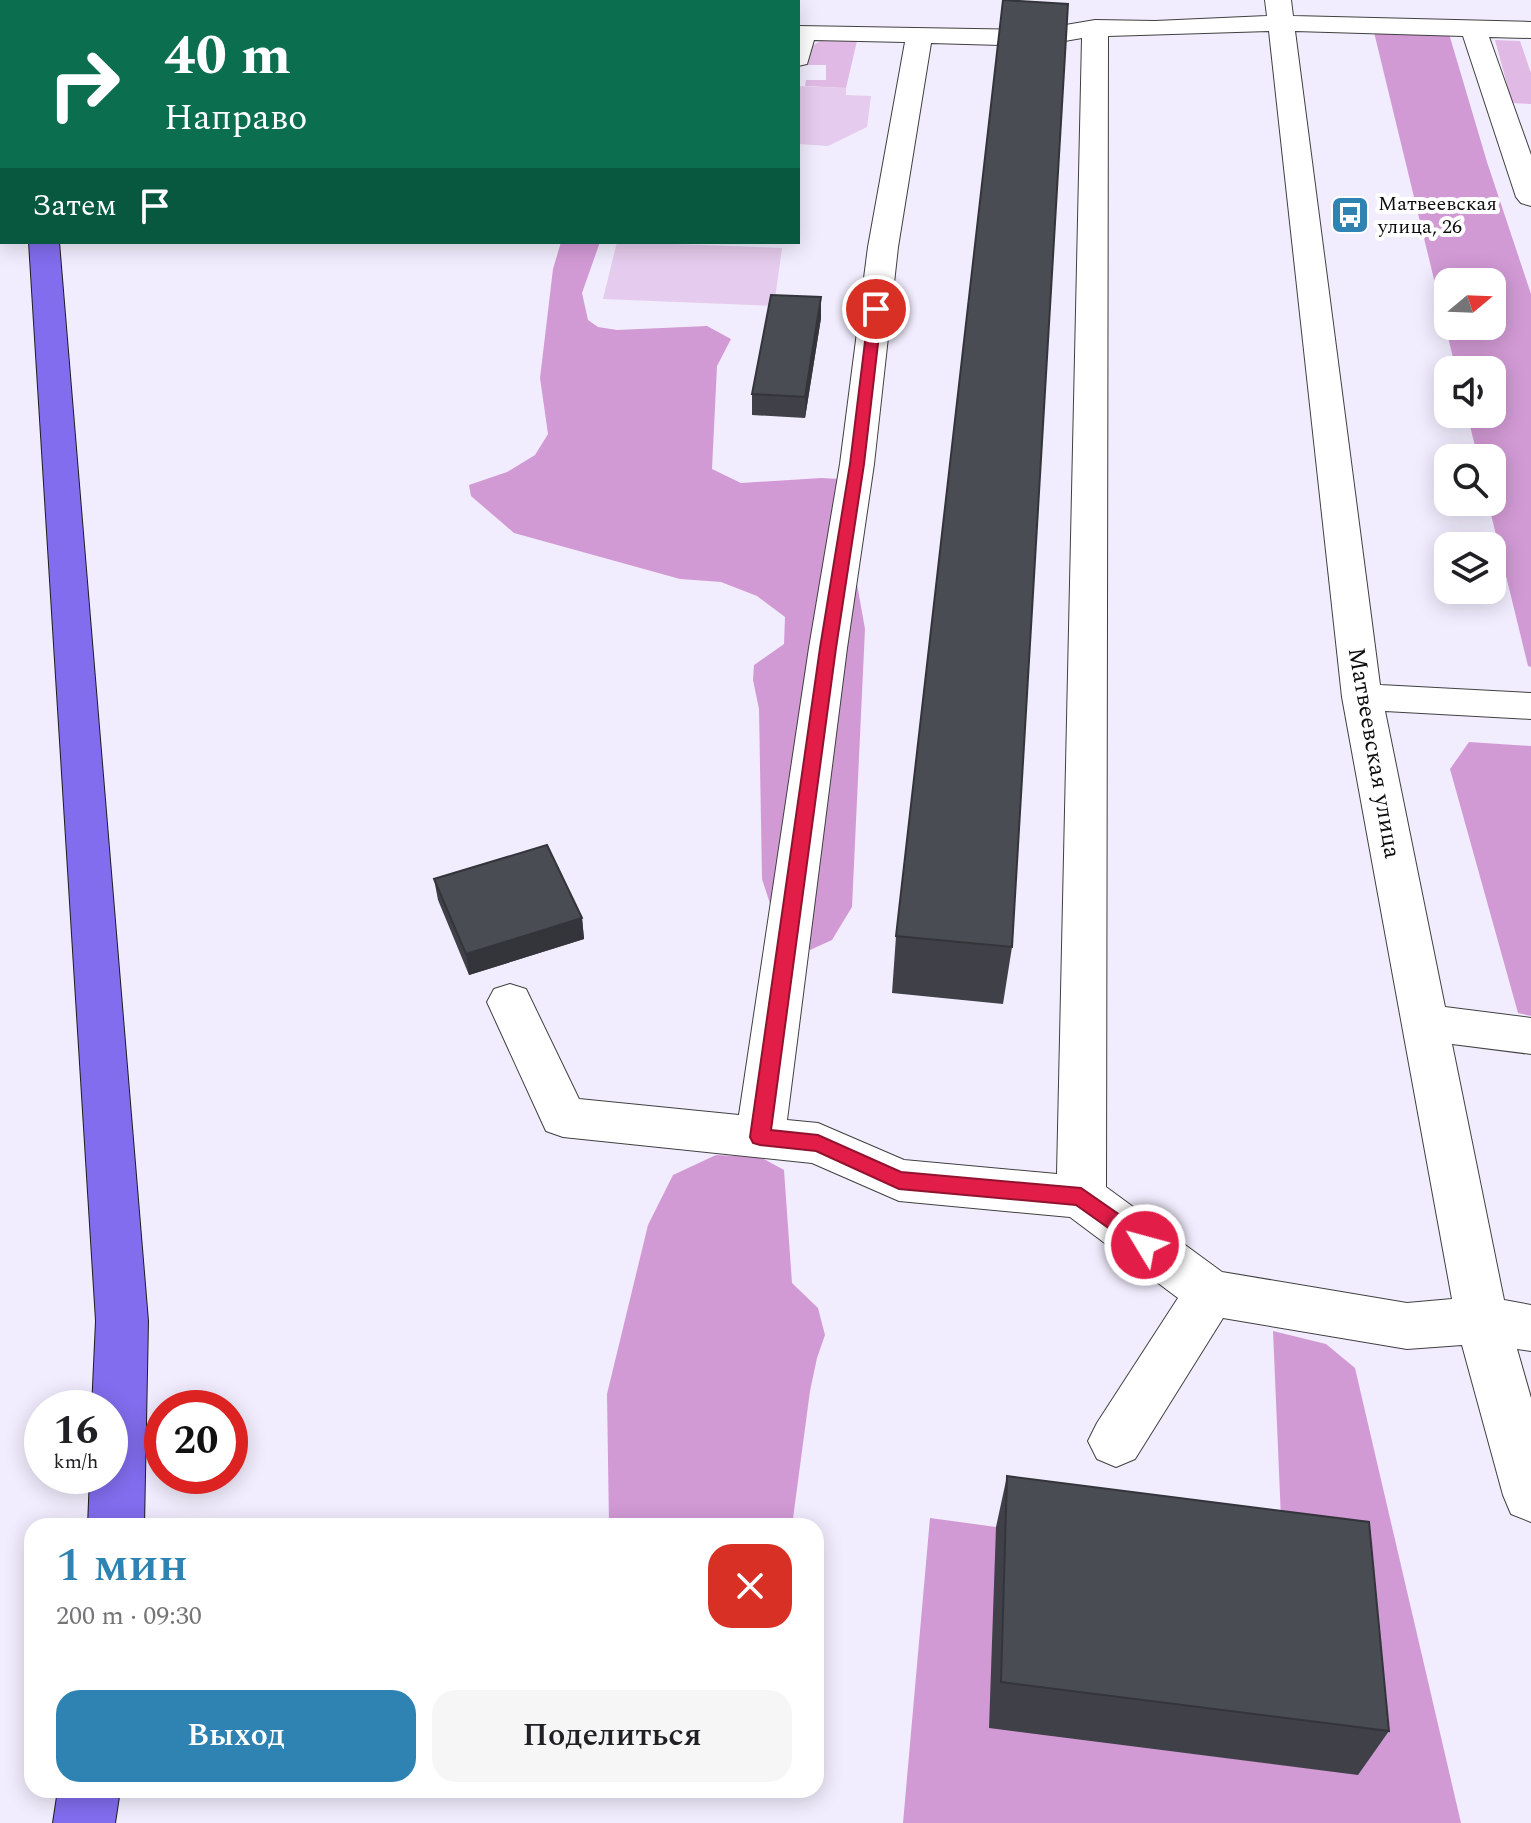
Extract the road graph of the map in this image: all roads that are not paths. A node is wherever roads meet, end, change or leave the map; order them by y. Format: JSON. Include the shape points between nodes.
{"nodes":[{"id":1,"x":1137,"y":0,"type":"edge"},
{"id":2,"x":1278,"y":11,"type":"edge"},
{"id":3,"x":1095,"y":28,"type":"junction"},
{"id":4,"x":1135,"y":28,"type":"junction"},
{"id":5,"x":1474,"y":29,"type":"junction"},
{"id":6,"x":1531,"y":30,"type":"edge"},
{"id":7,"x":919,"y":35,"type":"junction"},
{"id":8,"x":800,"y":49,"type":"edge"},
{"id":9,"x":1503,"y":115,"type":"junction"},
{"id":10,"x":1531,"y":117,"type":"edge"},
{"id":11,"x":1522,"y":149,"type":"edge"},
{"id":12,"x":1531,"y":197,"type":"edge"},
{"id":13,"x":44,"y":244,"type":"edge"},
{"id":14,"x":1362,"y":697,"type":"junction"},
{"id":15,"x":1531,"y":706,"type":"edge"},
{"id":16,"x":510,"y":1002,"type":"dead end"},
{"id":17,"x":1424,"y":1022,"type":"junction"},
{"id":18,"x":1531,"y":1036,"type":"edge"},
{"id":19,"x":760,"y":1137,"type":"junction"},
{"id":20,"x":1081,"y":1197,"type":"junction"},
{"id":21,"x":1210,"y":1293,"type":"junction"},
{"id":22,"x":1506,"y":1324,"type":"edge"},
{"id":23,"x":1116,"y":1441,"type":"dead end"},
{"id":24,"x":1531,"y":1495,"type":"edge"},
{"id":25,"x":116,"y":1518,"type":"edge"},
{"id":26,"x":88,"y":1798,"type":"edge"},
{"id":27,"x":84,"y":1823,"type":"edge"}],
"edges":[{"from":1,"to":4,"type":"street"},
{"from":2,"to":4,"type":"street"},
{"from":2,"to":5,"type":"street"},
{"from":2,"to":14,"type":"street","name":"Матвеевская улица"},
{"from":3,"to":4,"type":"street"},
{"from":3,"to":7,"type":"street","via":[[1036,38]]},
{"from":3,"to":20,"type":"street"},
{"from":5,"to":6,"type":"street"},
{"from":5,"to":9,"type":"street"},
{"from":7,"to":8,"type":"street","via":[[806,22]]},
{"from":7,"to":19,"type":"street","via":[[883,247]]},
{"from":9,"to":10,"type":"street"},
{"from":9,"to":11,"type":"street"},
{"from":11,"to":12,"type":"street"},
{"from":13,"to":25,"type":"main road","via":[[122,1321]]},
{"from":14,"to":15,"type":"street"},
{"from":14,"to":17,"type":"street","name":"Матвеевская улица"},
{"from":16,"to":19,"type":"street","via":[[563,1117]]},
{"from":17,"to":18,"type":"street"},
{"from":17,"to":22,"type":"street","name":"Матвеевская улица"},
{"from":19,"to":20,"type":"street","via":[[818,1143],[899,1180]]},
{"from":20,"to":21,"type":"street"},
{"from":21,"to":22,"type":"street","via":[[1407,1326]]},
{"from":21,"to":23,"type":"street"},
{"from":22,"to":24,"type":"street","name":"Матвеевская улица"},
{"from":26,"to":27,"type":"main road"}]}
